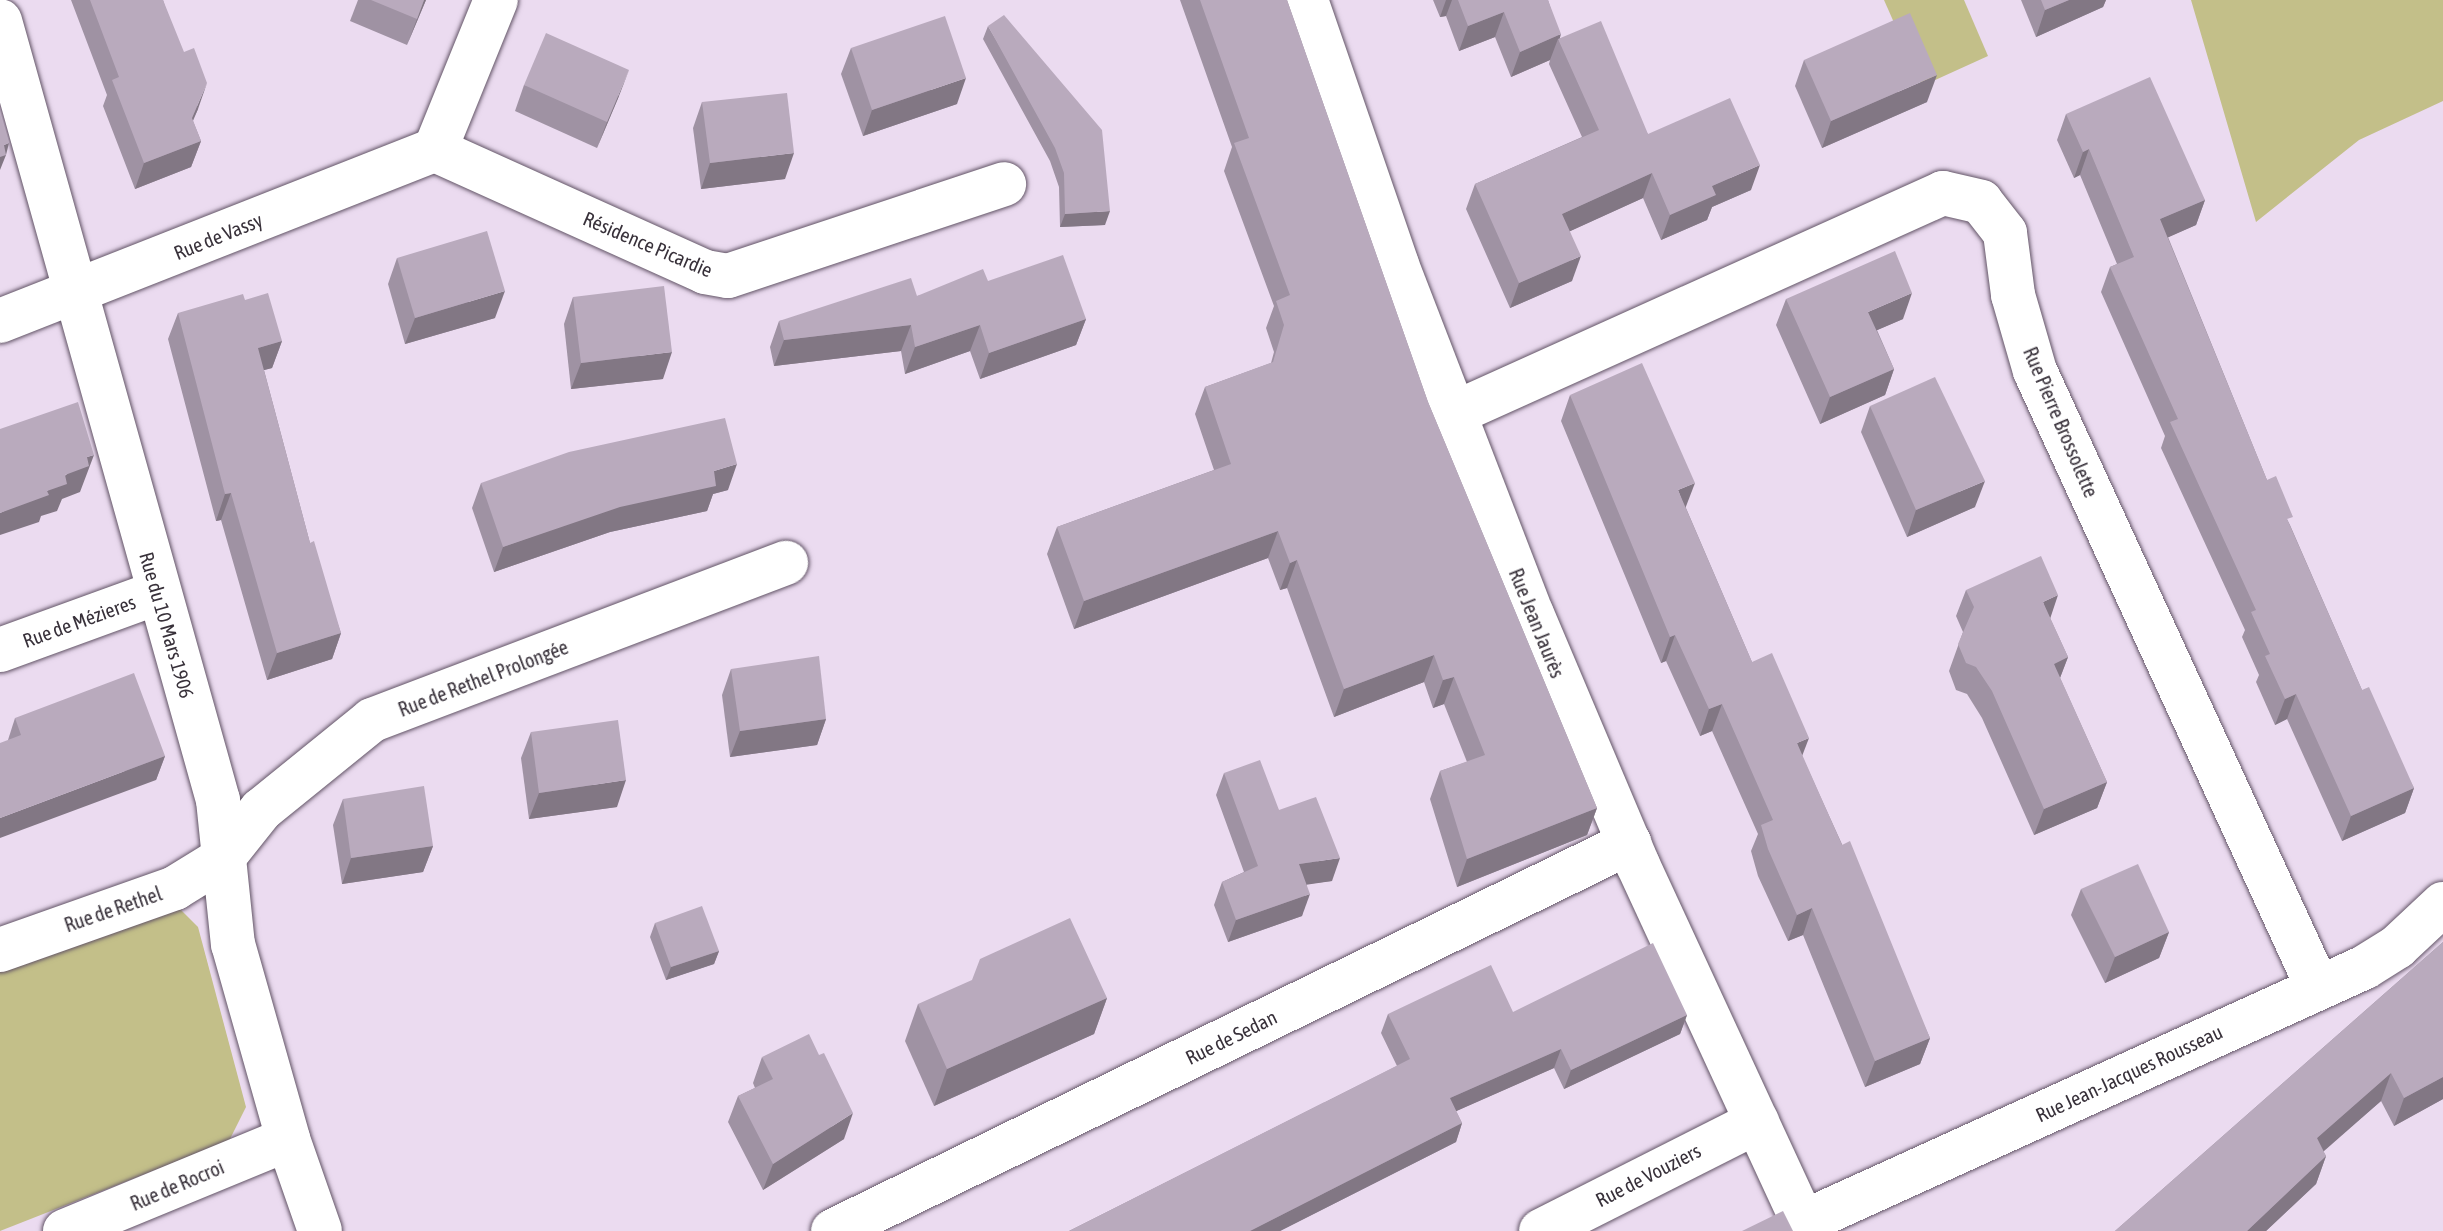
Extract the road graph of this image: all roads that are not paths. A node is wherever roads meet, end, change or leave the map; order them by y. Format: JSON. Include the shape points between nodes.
{"nodes":[{"id":1,"x":496,"y":0,"type":"edge"},
{"id":2,"x":1306,"y":0,"type":"edge"},
{"id":3,"x":0,"y":21,"type":"edge"},
{"id":4,"x":435,"y":150,"type":"junction"},
{"id":5,"x":1004,"y":184,"type":"dead end"},
{"id":6,"x":75,"y":292,"type":"junction"},
{"id":7,"x":0,"y":321,"type":"edge"},
{"id":8,"x":1457,"y":412,"type":"junction"},
{"id":9,"x":786,"y":563,"type":"dead end"},
{"id":10,"x":157,"y":593,"type":"junction"},
{"id":11,"x":0,"y":650,"type":"edge"},
{"id":12,"x":1629,"y":843,"type":"junction"},
{"id":13,"x":222,"y":859,"type":"junction"},
{"id":14,"x":2443,"y":904,"type":"edge"},
{"id":15,"x":0,"y":950,"type":"edge"},
{"id":16,"x":2317,"y":986,"type":"junction"},
{"id":17,"x":1757,"y":1122,"type":"junction"},
{"id":18,"x":288,"y":1139,"type":"junction"},
{"id":19,"x":1806,"y":1227,"type":"edge"},
{"id":20,"x":65,"y":1231,"type":"edge"},
{"id":21,"x":320,"y":1231,"type":"edge"},
{"id":22,"x":833,"y":1231,"type":"edge"},
{"id":23,"x":1541,"y":1231,"type":"edge"}],
"edges":[{"from":1,"to":4,"type":"street"},
{"from":2,"to":8,"type":"street","name":"Rue Jean Jaurès","via":[[1397,265]]},
{"from":3,"to":6,"type":"street","name":"Rue du 10 Mars 1906"},
{"from":4,"to":5,"type":"street","name":"Résidence Picardie","via":[[705,272],[728,276]]},
{"from":4,"to":6,"type":"street","name":"Rue de Vassy"},
{"from":6,"to":7,"type":"street","name":"Rue de Vassy"},
{"from":6,"to":10,"type":"street","name":"Rue du 10 Mars 1906"},
{"from":8,"to":12,"type":"street","name":"Rue Jean Jaurès","via":[[1532,614]]},
{"from":8,"to":16,"type":"street","name":"Rue Pierre Brossolette","via":[[1943,193],[1981,202],[2005,233],[2018,317],[2035,371]]},
{"from":9,"to":13,"type":"street","name":"Rue de Rethel Prolongée","via":[[372,720],[261,810]]},
{"from":10,"to":11,"type":"street","name":"Rue de Mézieres"},
{"from":10,"to":13,"type":"street","name":"Rue du 10 Mars 1906","via":[[218,800]]},
{"from":12,"to":17,"type":"street","name":"Rue Jean Jaurès"},
{"from":12,"to":22,"type":"street","name":"Rue de Sedan"},
{"from":13,"to":15,"type":"street","name":"Rue de Rethel","via":[[175,888]]},
{"from":13,"to":18,"type":"street","name":"Rue du 10 Mars 1906","via":[[233,944]]},
{"from":14,"to":16,"type":"street","name":"Rue Jean-Jacques Rousseau","via":[[2386,954]]},
{"from":16,"to":19,"type":"street","name":"Rue Jean-Jacques Rousseau"},
{"from":17,"to":19,"type":"street","name":"Rue Jean Jaurès"},
{"from":17,"to":23,"type":"street","name":"Rue de Vouziers"},
{"from":18,"to":20,"type":"street","name":"Rue de Rocroi"},
{"from":18,"to":21,"type":"street","name":"Rue du 10 Mars 1906"}]}
